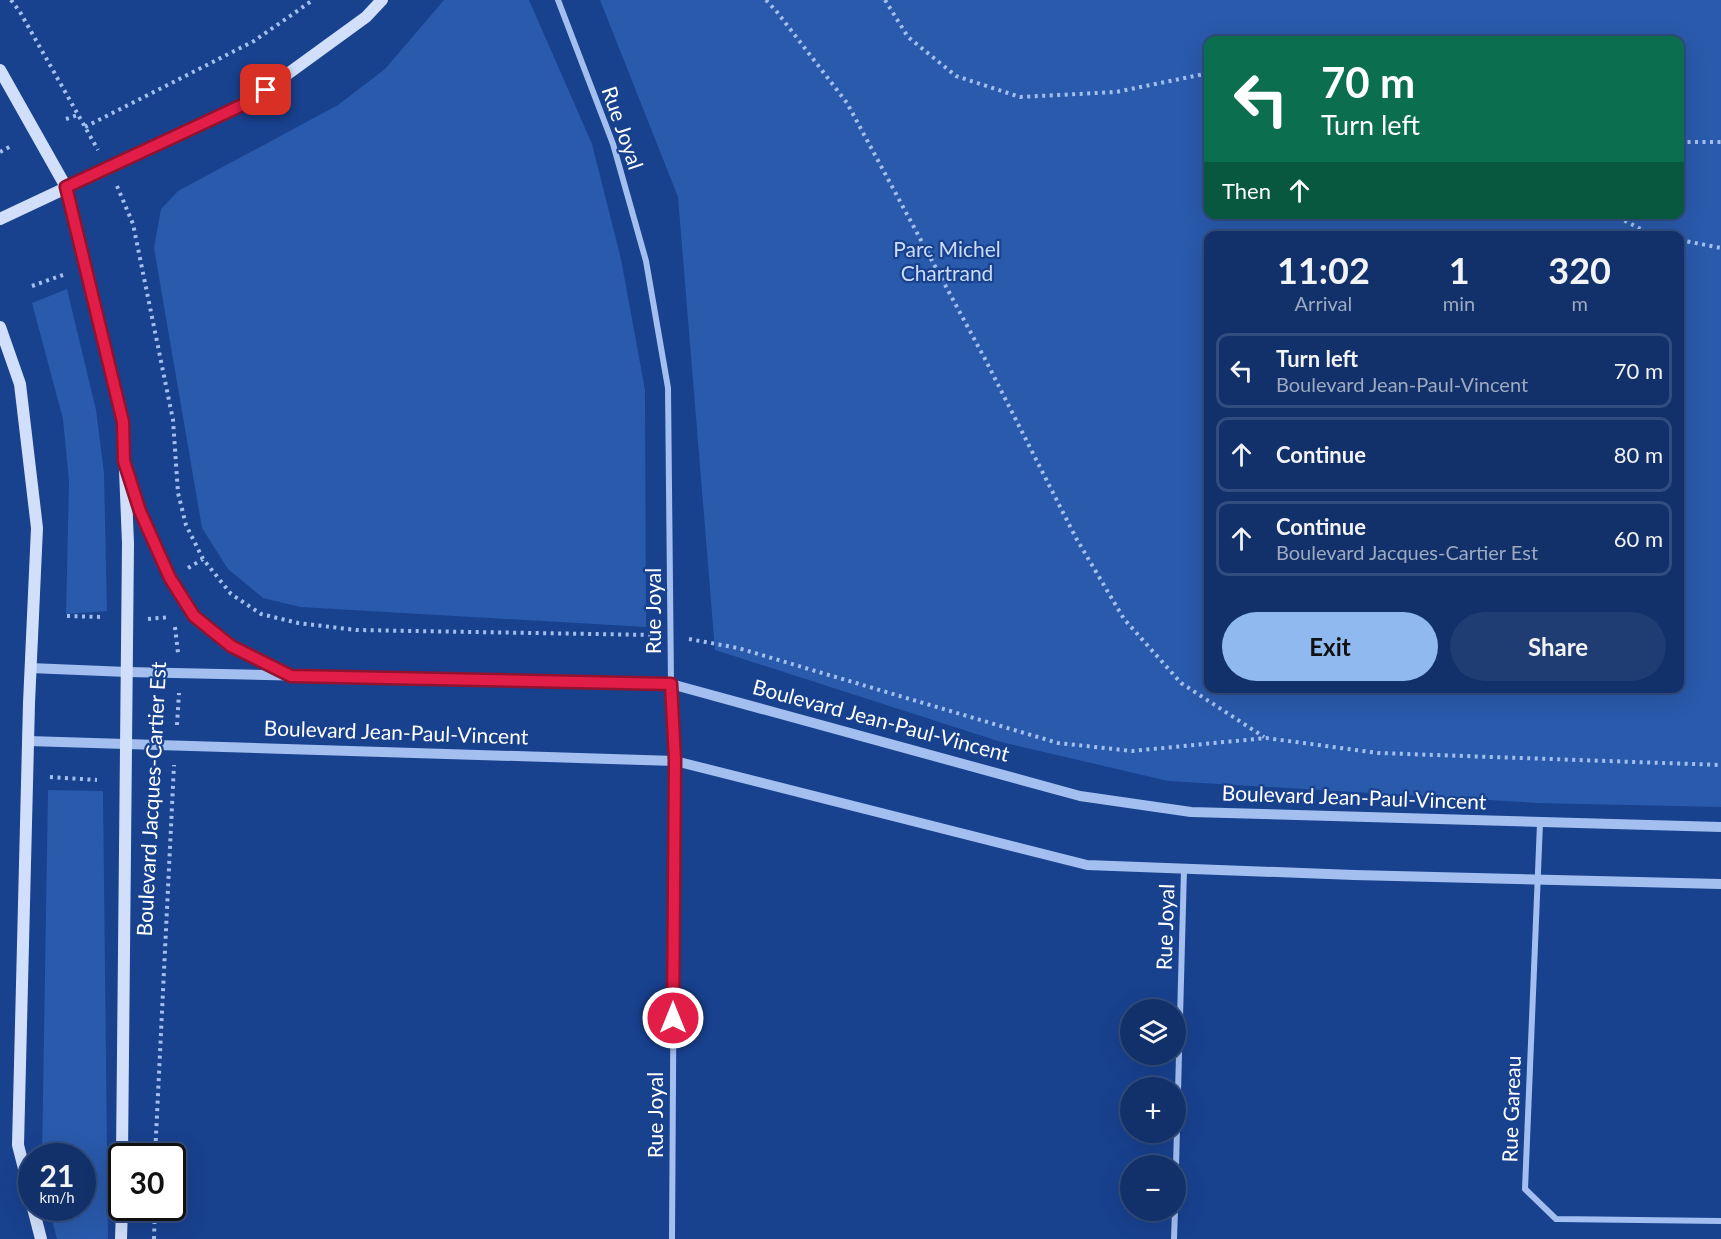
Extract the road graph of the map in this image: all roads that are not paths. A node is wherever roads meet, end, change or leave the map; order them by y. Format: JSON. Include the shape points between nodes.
{"nodes":[{"id":1,"x":382,"y":0,"type":"edge"},
{"id":2,"x":558,"y":0,"type":"edge"},
{"id":3,"x":0,"y":70,"type":"edge"},
{"id":4,"x":66,"y":187,"type":"junction"},
{"id":5,"x":0,"y":219,"type":"edge"},
{"id":6,"x":0,"y":327,"type":"edge"},
{"id":7,"x":124,"y":461,"type":"junction"},
{"id":8,"x":30,"y":668,"type":"junction"},
{"id":9,"x":127,"y":672,"type":"junction"},
{"id":10,"x":291,"y":676,"type":"junction"},
{"id":11,"x":671,"y":684,"type":"junction"},
{"id":12,"x":28,"y":741,"type":"junction"},
{"id":13,"x":127,"y":745,"type":"junction"},
{"id":14,"x":675,"y":760,"type":"junction"},
{"id":15,"x":1540,"y":823,"type":"junction"},
{"id":16,"x":1721,"y":827,"type":"edge"},
{"id":17,"x":1184,"y":869,"type":"junction"},
{"id":18,"x":1538,"y":880,"type":"junction"},
{"id":19,"x":1721,"y":884,"type":"edge"},
{"id":20,"x":18,"y":1143,"type":"edge"},
{"id":21,"x":122,"y":1143,"type":"edge"},
{"id":22,"x":1176,"y":1155,"type":"edge"},
{"id":23,"x":36,"y":1221,"type":"edge"},
{"id":24,"x":122,"y":1221,"type":"edge"},
{"id":25,"x":1175,"y":1221,"type":"edge"},
{"id":26,"x":1721,"y":1221,"type":"edge"},
{"id":27,"x":41,"y":1239,"type":"edge"},
{"id":28,"x":121,"y":1239,"type":"edge"},
{"id":29,"x":672,"y":1239,"type":"edge"},
{"id":30,"x":1174,"y":1239,"type":"edge"}],
"edges":[{"from":1,"to":4,"type":"main road","via":[[366,17],[249,102]]},
{"from":2,"to":11,"type":"street","name":"Rue Joyal","via":[[613,144],[646,261],[668,388]]},
{"from":3,"to":4,"type":"main road","name":"Boulevard Jacques-Cartier Est"},
{"from":4,"to":5,"type":"main road"},
{"from":4,"to":7,"type":"main road","name":"Boulevard Jacques-Cartier Est","via":[[123,422]]},
{"from":6,"to":8,"type":"main road","via":[[20,384],[37,528]]},
{"from":7,"to":9,"type":"main road","name":"Boulevard Jacques-Cartier Est"},
{"from":7,"to":10,"type":"main road","via":[[140,511],[170,578],[194,616],[231,646]]},
{"from":8,"to":9,"type":"street","name":"Boulevard Jean-Paul-Vincent"},
{"from":8,"to":12,"type":"main road"},
{"from":9,"to":10,"type":"street","name":"Boulevard Jean-Paul-Vincent"},
{"from":9,"to":13,"type":"main road","name":"Boulevard Jacques-Cartier Est"},
{"from":10,"to":11,"type":"street","name":"Boulevard Jean-Paul-Vincent"},
{"from":11,"to":14,"type":"street","name":"Rue Joyal"},
{"from":11,"to":15,"type":"street","name":"Boulevard Jean-Paul-Vincent","via":[[1080,796],[1191,812]]},
{"from":12,"to":13,"type":"street","name":"Boulevard Jean-Paul-Vincent"},
{"from":12,"to":20,"type":"main road"},
{"from":13,"to":14,"type":"street","name":"Boulevard Jean-Paul-Vincent"},
{"from":13,"to":21,"type":"main road","name":"Boulevard Jacques-Cartier Est"},
{"from":14,"to":17,"type":"street","name":"Boulevard Jean-Paul-Vincent","via":[[1087,865]]},
{"from":14,"to":29,"type":"street","name":"Rue Joyal"},
{"from":15,"to":16,"type":"street","name":"Boulevard Jean-Paul-Vincent"},
{"from":15,"to":18,"type":"street","name":"Rue Gareau"},
{"from":17,"to":18,"type":"street","name":"Boulevard Jean-Paul-Vincent"},
{"from":17,"to":22,"type":"street","name":"Rue Joyal"},
{"from":18,"to":19,"type":"street","name":"Boulevard Jean-Paul-Vincent"},
{"from":18,"to":26,"type":"street","name":"Rue Gareau","via":[[1526,1189],[1556,1219]]},
{"from":23,"to":27,"type":"main road"},
{"from":24,"to":28,"type":"main road"},
{"from":25,"to":30,"type":"street"}]}
